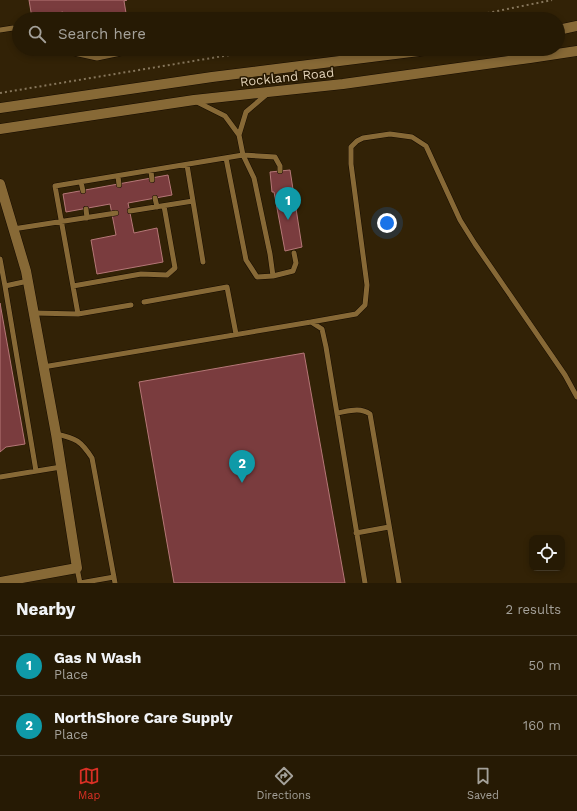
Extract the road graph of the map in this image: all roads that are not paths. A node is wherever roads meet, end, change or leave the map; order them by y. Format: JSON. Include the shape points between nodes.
{"nodes":[{"id":1,"x":577,"y":26,"type":"edge"},
{"id":2,"x":12,"y":28,"type":"edge"},
{"id":3,"x":565,"y":29,"type":"edge"},
{"id":4,"x":0,"y":30,"type":"edge"},
{"id":5,"x":577,"y":51,"type":"edge"},
{"id":6,"x":565,"y":53,"type":"edge"},
{"id":7,"x":88,"y":56,"type":"edge"},
{"id":8,"x":107,"y":56,"type":"edge"},
{"id":9,"x":379,"y":56,"type":"edge"},
{"id":10,"x":543,"y":56,"type":"edge"},
{"id":11,"x":269,"y":92,"type":"junction"},
{"id":12,"x":194,"y":100,"type":"junction"},
{"id":13,"x":0,"y":108,"type":"edge"},
{"id":14,"x":0,"y":129,"type":"edge"},
{"id":15,"x":239,"y":135,"type":"junction"},
{"id":16,"x":243,"y":155,"type":"junction"},
{"id":17,"x":226,"y":158,"type":"junction"},
{"id":18,"x":187,"y":165,"type":"junction"},
{"id":19,"x":151,"y":171,"type":"junction"},
{"id":20,"x":280,"y":171,"type":"dead end"},
{"id":21,"x":118,"y":176,"type":"junction"},
{"id":22,"x":152,"y":180,"type":"dead end"},
{"id":23,"x":81,"y":182,"type":"junction"},
{"id":24,"x":0,"y":184,"type":"edge"},
{"id":25,"x":119,"y":185,"type":"dead end"},
{"id":26,"x":83,"y":191,"type":"dead end"},
{"id":27,"x":155,"y":198,"type":"dead end"},
{"id":28,"x":193,"y":201,"type":"junction"},
{"id":29,"x":164,"y":206,"type":"junction"},
{"id":30,"x":157,"y":207,"type":"junction"},
{"id":31,"x":86,"y":209,"type":"dead end"},
{"id":32,"x":130,"y":211,"type":"dead end"},
{"id":33,"x":116,"y":214,"type":"dead end"},
{"id":34,"x":87,"y":218,"type":"junction"},
{"id":35,"x":61,"y":222,"type":"junction"},
{"id":36,"x":14,"y":229,"type":"junction"},
{"id":37,"x":294,"y":252,"type":"dead end"},
{"id":38,"x":0,"y":258,"type":"edge"},
{"id":39,"x":203,"y":262,"type":"dead end"},
{"id":40,"x":273,"y":276,"type":"junction"},
{"id":41,"x":28,"y":281,"type":"junction"},
{"id":42,"x":5,"y":286,"type":"junction"},
{"id":43,"x":73,"y":286,"type":"junction"},
{"id":44,"x":144,"y":302,"type":"dead end"},
{"id":45,"x":131,"y":305,"type":"dead end"},
{"id":46,"x":34,"y":314,"type":"junction"},
{"id":47,"x":78,"y":314,"type":"junction"},
{"id":48,"x":311,"y":322,"type":"junction"},
{"id":49,"x":236,"y":334,"type":"junction"},
{"id":50,"x":43,"y":367,"type":"junction"},
{"id":51,"x":577,"y":398,"type":"edge"},
{"id":52,"x":337,"y":413,"type":"junction"},
{"id":53,"x":56,"y":434,"type":"junction"},
{"id":54,"x":61,"y":467,"type":"junction"},
{"id":55,"x":36,"y":471,"type":"junction"},
{"id":56,"x":0,"y":477,"type":"edge"},
{"id":57,"x":389,"y":527,"type":"junction"},
{"id":58,"x":356,"y":533,"type":"junction"},
{"id":59,"x":77,"y":568,"type":"junction"},
{"id":60,"x":114,"y":577,"type":"junction"},
{"id":61,"x":4,"y":582,"type":"edge"},
{"id":62,"x":115,"y":583,"type":"edge"},
{"id":63,"x":365,"y":583,"type":"edge"},
{"id":64,"x":399,"y":583,"type":"edge"}],
"edges":[{"from":1,"to":3,"type":"main road"},
{"from":2,"to":4,"type":"lane"},
{"from":5,"to":6,"type":"main road","name":"Rockland Road"},
{"from":7,"to":8,"type":"lane"},
{"from":9,"to":13,"type":"main road","name":"Rockland Road"},
{"from":10,"to":11,"type":"main road","name":"Rockland Road"},
{"from":11,"to":12,"type":"main road","name":"Rockland Road"},
{"from":11,"to":15,"type":"lane","via":[[246,112]]},
{"from":12,"to":14,"type":"main road","name":"Rockland Road"},
{"from":12,"to":15,"type":"lane","via":[[225,116]]},
{"from":15,"to":16,"type":"lane"},
{"from":16,"to":17,"type":"lane"},
{"from":16,"to":20,"type":"lane","via":[[275,157]]},
{"from":16,"to":40,"type":"lane","via":[[254,178]]},
{"from":17,"to":18,"type":"lane"},
{"from":17,"to":40,"type":"lane","via":[[246,260],[257,277]]},
{"from":18,"to":19,"type":"lane"},
{"from":18,"to":28,"type":"lane"},
{"from":19,"to":21,"type":"lane"},
{"from":19,"to":22,"type":"lane"},
{"from":21,"to":23,"type":"lane"},
{"from":21,"to":25,"type":"lane"},
{"from":23,"to":26,"type":"lane"},
{"from":23,"to":35,"type":"lane","via":[[55,186]]},
{"from":24,"to":36,"type":"main road"},
{"from":27,"to":30,"type":"lane"},
{"from":28,"to":29,"type":"lane"},
{"from":28,"to":39,"type":"lane"},
{"from":29,"to":30,"type":"lane"},
{"from":29,"to":43,"type":"lane","via":[[175,268],[167,275],[141,274]]},
{"from":30,"to":32,"type":"lane"},
{"from":31,"to":34,"type":"lane"},
{"from":33,"to":34,"type":"lane"},
{"from":34,"to":35,"type":"lane"},
{"from":35,"to":36,"type":"lane"},
{"from":35,"to":43,"type":"lane"},
{"from":36,"to":41,"type":"main road"},
{"from":37,"to":40,"type":"lane","via":[[296,263],[293,271]]},
{"from":38,"to":42,"type":"lane"},
{"from":41,"to":42,"type":"lane"},
{"from":41,"to":46,"type":"main road"},
{"from":42,"to":55,"type":"lane"},
{"from":43,"to":47,"type":"lane"},
{"from":44,"to":49,"type":"lane","via":[[228,287]]},
{"from":45,"to":47,"type":"lane"},
{"from":46,"to":47,"type":"lane"},
{"from":46,"to":50,"type":"main road"},
{"from":48,"to":49,"type":"lane"},
{"from":48,"to":51,"type":"lane","via":[[356,314],[365,305],[367,285],[351,147],[363,138],[390,134],[412,137],[426,146],[460,220],[565,375]]},
{"from":48,"to":52,"type":"lane","via":[[322,329]]},
{"from":49,"to":50,"type":"lane"},
{"from":50,"to":53,"type":"main road"},
{"from":52,"to":57,"type":"lane","via":[[364,410],[370,414]]},
{"from":52,"to":58,"type":"lane"},
{"from":53,"to":54,"type":"main road"},
{"from":53,"to":60,"type":"lane","via":[[68,436],[84,444],[92,458]]},
{"from":54,"to":55,"type":"lane"},
{"from":54,"to":59,"type":"main road"},
{"from":55,"to":56,"type":"lane"},
{"from":57,"to":58,"type":"lane"},
{"from":57,"to":64,"type":"lane"},
{"from":58,"to":63,"type":"lane"},
{"from":59,"to":60,"type":"lane","via":[[80,583]]},
{"from":59,"to":61,"type":"main road"},
{"from":60,"to":62,"type":"lane"}]}
